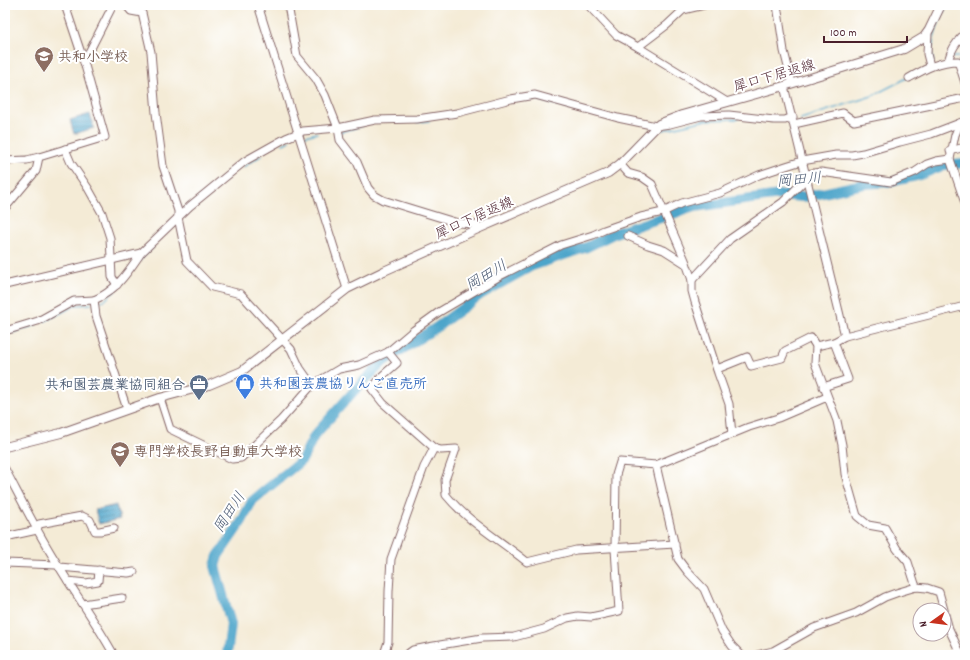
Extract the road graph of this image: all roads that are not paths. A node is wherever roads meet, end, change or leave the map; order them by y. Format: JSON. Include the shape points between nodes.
{"nodes":[{"id":1,"x":65,"y":5,"type":"edge"},
{"id":2,"x":113,"y":5,"type":"edge"},
{"id":3,"x":126,"y":5,"type":"edge"},
{"id":4,"x":258,"y":5,"type":"edge"},
{"id":5,"x":288,"y":5,"type":"edge"},
{"id":6,"x":588,"y":5,"type":"edge"},
{"id":7,"x":704,"y":5,"type":"edge"},
{"id":8,"x":777,"y":5,"type":"edge"},
{"id":9,"x":941,"y":5,"type":"edge"},
{"id":10,"x":928,"y":32,"type":"junction"},
{"id":11,"x":965,"y":33,"type":"edge"},
{"id":12,"x":638,"y":47,"type":"junction"},
{"id":13,"x":949,"y":58,"type":"junction"},
{"id":14,"x":84,"y":62,"type":"junction"},
{"id":15,"x":930,"y":64,"type":"junction"},
{"id":16,"x":909,"y":78,"type":"dead end"},
{"id":17,"x":965,"y":83,"type":"edge"},
{"id":18,"x":788,"y":84,"type":"junction"},
{"id":19,"x":965,"y":98,"type":"edge"},
{"id":20,"x":727,"y":102,"type":"junction"},
{"id":21,"x":793,"y":120,"type":"junction"},
{"id":22,"x":963,"y":122,"type":"edge"},
{"id":23,"x":656,"y":126,"type":"junction"},
{"id":24,"x":338,"y":131,"type":"junction"},
{"id":25,"x":298,"y":133,"type":"junction"},
{"id":26,"x":965,"y":147,"type":"edge"},
{"id":27,"x":65,"y":149,"type":"junction"},
{"id":28,"x":952,"y":150,"type":"junction"},
{"id":29,"x":39,"y":157,"type":"junction"},
{"id":30,"x":5,"y":160,"type":"edge"},
{"id":31,"x":950,"y":160,"type":"junction"},
{"id":32,"x":802,"y":161,"type":"junction"},
{"id":33,"x":936,"y":161,"type":"junction"},
{"id":34,"x":620,"y":164,"type":"junction"},
{"id":35,"x":806,"y":176,"type":"junction"},
{"id":36,"x":965,"y":203,"type":"edge"},
{"id":37,"x":5,"y":208,"type":"edge"},
{"id":38,"x":663,"y":212,"type":"junction"},
{"id":39,"x":178,"y":217,"type":"junction"},
{"id":40,"x":480,"y":228,"type":"junction"},
{"id":41,"x":628,"y":236,"type":"dead end"},
{"id":42,"x":141,"y":253,"type":"junction"},
{"id":43,"x":112,"y":260,"type":"junction"},
{"id":44,"x":686,"y":264,"type":"junction"},
{"id":45,"x":692,"y":280,"type":"junction"},
{"id":46,"x":117,"y":285,"type":"junction"},
{"id":47,"x":5,"y":286,"type":"edge"},
{"id":48,"x":348,"y":290,"type":"junction"},
{"id":49,"x":94,"y":300,"type":"junction"},
{"id":50,"x":965,"y":306,"type":"edge"},
{"id":51,"x":5,"y":331,"type":"edge"},
{"id":52,"x":845,"y":336,"type":"junction"},
{"id":53,"x":284,"y":339,"type":"junction"},
{"id":54,"x":834,"y":342,"type":"junction"},
{"id":55,"x":816,"y":346,"type":"junction"},
{"id":56,"x":388,"y":352,"type":"junction"},
{"id":57,"x":717,"y":369,"type":"junction"},
{"id":58,"x":312,"y":385,"type":"junction"},
{"id":59,"x":823,"y":387,"type":"junction"},
{"id":60,"x":160,"y":398,"type":"junction"},
{"id":61,"x":827,"y":398,"type":"junction"},
{"id":62,"x":127,"y":409,"type":"junction"},
{"id":63,"x":732,"y":434,"type":"junction"},
{"id":64,"x":5,"y":447,"type":"edge"},
{"id":65,"x":434,"y":448,"type":"junction"},
{"id":66,"x":656,"y":466,"type":"junction"},
{"id":67,"x":5,"y":469,"type":"edge"},
{"id":68,"x":114,"y":528,"type":"dead end"},
{"id":69,"x":37,"y":530,"type":"junction"},
{"id":70,"x":5,"y":537,"type":"edge"},
{"id":71,"x":675,"y":544,"type":"junction"},
{"id":72,"x":615,"y":548,"type":"junction"},
{"id":73,"x":5,"y":563,"type":"edge"},
{"id":74,"x":58,"y":566,"type":"junction"},
{"id":75,"x":100,"y":570,"type":"junction"},
{"id":76,"x":134,"y":572,"type":"dead end"},
{"id":77,"x":68,"y":581,"type":"junction"},
{"id":78,"x":916,"y":587,"type":"junction"},
{"id":79,"x":122,"y":598,"type":"dead end"},
{"id":80,"x":942,"y":602,"type":"edge"},
{"id":81,"x":83,"y":604,"type":"junction"},
{"id":82,"x":952,"y":636,"type":"edge"},
{"id":83,"x":114,"y":655,"type":"edge"},
{"id":84,"x":385,"y":655,"type":"edge"},
{"id":85,"x":406,"y":655,"type":"edge"},
{"id":86,"x":741,"y":655,"type":"edge"},
{"id":87,"x":756,"y":655,"type":"edge"},
{"id":88,"x":961,"y":655,"type":"edge"}],
"edges":[{"from":1,"to":14,"type":"street"},
{"from":2,"to":14,"type":"street"},
{"from":3,"to":39,"type":"street","via":[[132,11],[142,13],[151,52],[162,166]]},
{"from":4,"to":25,"type":"street"},
{"from":5,"to":24,"type":"street","via":[[297,56],[316,79],[325,95]]},
{"from":6,"to":12,"type":"street","via":[[616,35]]},
{"from":7,"to":12,"type":"street","via":[[683,10]]},
{"from":8,"to":18,"type":"street"},
{"from":9,"to":10,"type":"main road","name":"犀口下居返線"},
{"from":10,"to":15,"type":"street","via":[[927,54]]},
{"from":10,"to":18,"type":"main road","name":"犀口下居返線","via":[[916,43],[904,49]]},
{"from":11,"to":13,"type":"street","via":[[958,40]]},
{"from":12,"to":20,"type":"street"},
{"from":13,"to":15,"type":"street"},
{"from":13,"to":17,"type":"street","via":[[958,60]]},
{"from":14,"to":27,"type":"street","via":[[106,137]]},
{"from":15,"to":16,"type":"street"},
{"from":18,"to":20,"type":"main road","name":"犀口下居返線"},
{"from":18,"to":21,"type":"street"},
{"from":19,"to":21,"type":"street","via":[[854,121],[843,113]]},
{"from":20,"to":23,"type":"main road","name":"犀口下居返線","via":[[682,115]]},
{"from":21,"to":23,"type":"street","via":[[729,115],[701,116]]},
{"from":21,"to":32,"type":"street"},
{"from":22,"to":28,"type":"street","via":[[955,135]]},
{"from":22,"to":32,"type":"street","via":[[863,153]]},
{"from":23,"to":24,"type":"street","via":[[535,95],[457,113],[417,119],[375,120]]},
{"from":23,"to":34,"type":"main road","name":"犀口下居返線"},
{"from":24,"to":25,"type":"street"},
{"from":24,"to":40,"type":"street","via":[[340,140],[357,162],[368,188],[374,195],[390,203]]},
{"from":25,"to":39,"type":"street","via":[[245,161]]},
{"from":25,"to":48,"type":"street"},
{"from":26,"to":28,"type":"street"},
{"from":27,"to":29,"type":"street"},
{"from":27,"to":43,"type":"street","via":[[102,212],[110,238]]},
{"from":28,"to":31,"type":"street"},
{"from":28,"to":33,"type":"street"},
{"from":29,"to":30,"type":"street"},
{"from":29,"to":37,"type":"street","via":[[36,171]]},
{"from":31,"to":33,"type":"street"},
{"from":31,"to":36,"type":"street"},
{"from":32,"to":35,"type":"street"},
{"from":32,"to":38,"type":"street"},
{"from":33,"to":35,"type":"street","via":[[891,182],[821,172]]},
{"from":34,"to":38,"type":"street","via":[[628,173],[642,176],[652,184]]},
{"from":34,"to":40,"type":"main road","name":"犀口下居返線","via":[[608,173]]},
{"from":35,"to":45,"type":"street","via":[[783,202],[730,238]]},
{"from":35,"to":52,"type":"street"},
{"from":38,"to":44,"type":"street"},
{"from":38,"to":56,"type":"street","via":[[641,217],[593,236],[561,245],[500,276],[439,312]]},
{"from":39,"to":42,"type":"street"},
{"from":39,"to":53,"type":"street","via":[[187,261],[212,287],[241,294]]},
{"from":40,"to":48,"type":"main road","name":"犀口下居返線"},
{"from":41,"to":44,"type":"street","via":[[648,246],[664,250]]},
{"from":42,"to":43,"type":"street"},
{"from":42,"to":46,"type":"street"},
{"from":43,"to":46,"type":"street","via":[[112,277]]},
{"from":43,"to":47,"type":"street"},
{"from":44,"to":45,"type":"street"},
{"from":45,"to":57,"type":"street","via":[[695,302]]},
{"from":46,"to":49,"type":"street"},
{"from":48,"to":53,"type":"main road","name":"犀口下居返線"},
{"from":49,"to":51,"type":"street","via":[[74,301],[38,321]]},
{"from":49,"to":62,"type":"street","via":[[96,316]]},
{"from":50,"to":52,"type":"street"},
{"from":52,"to":54,"type":"street"},
{"from":53,"to":58,"type":"street"},
{"from":53,"to":60,"type":"main road","name":"犀口下居返線","via":[[242,371],[209,386]]},
{"from":54,"to":55,"type":"street"},
{"from":54,"to":59,"type":"street","via":[[848,379]]},
{"from":55,"to":57,"type":"street","via":[[811,338],[785,351],[782,358],[751,366],[747,357]]},
{"from":55,"to":59,"type":"street","via":[[815,363]]},
{"from":56,"to":58,"type":"street","via":[[359,366],[339,369]]},
{"from":56,"to":65,"type":"street","via":[[397,363],[372,389],[383,404]]},
{"from":57,"to":63,"type":"street","via":[[729,404]]},
{"from":58,"to":60,"type":"street","via":[[281,420],[241,458],[232,459],[170,430]]},
{"from":59,"to":61,"type":"street"},
{"from":60,"to":62,"type":"main road","name":"犀口下居返線"},
{"from":61,"to":63,"type":"street"},
{"from":61,"to":78,"type":"street","via":[[837,421],[845,474],[857,516],[868,525],[885,528],[908,562]]},
{"from":62,"to":64,"type":"main road","name":"犀口下居返線","via":[[61,433]]},
{"from":63,"to":66,"type":"street"},
{"from":65,"to":72,"type":"street","via":[[456,449],[445,480],[446,495],[453,504],[527,562],[576,550]]},
{"from":65,"to":84,"type":"street","via":[[424,467],[391,559],[388,642]]},
{"from":66,"to":71,"type":"street"},
{"from":66,"to":72,"type":"street","via":[[620,462],[616,475]]},
{"from":67,"to":69,"type":"street"},
{"from":68,"to":69,"type":"street","via":[[95,531],[90,520],[82,516],[39,524]]},
{"from":69,"to":70,"type":"street"},
{"from":69,"to":74,"type":"street"},
{"from":71,"to":72,"type":"street"},
{"from":71,"to":86,"type":"street","via":[[678,559],[704,589],[722,631]]},
{"from":72,"to":85,"type":"street","via":[[618,611],[591,617],[567,618],[544,629],[514,636],[482,638],[428,647],[413,650]]},
{"from":73,"to":74,"type":"street"},
{"from":74,"to":75,"type":"street"},
{"from":74,"to":77,"type":"street"},
{"from":75,"to":76,"type":"street"},
{"from":75,"to":77,"type":"street","via":[[98,581]]},
{"from":77,"to":81,"type":"street"},
{"from":78,"to":80,"type":"street","via":[[939,592]]},
{"from":78,"to":87,"type":"street","via":[[885,597],[856,613],[814,628],[777,649]]},
{"from":79,"to":81,"type":"street"},
{"from":81,"to":83,"type":"street"},
{"from":82,"to":88,"type":"street"}]}
